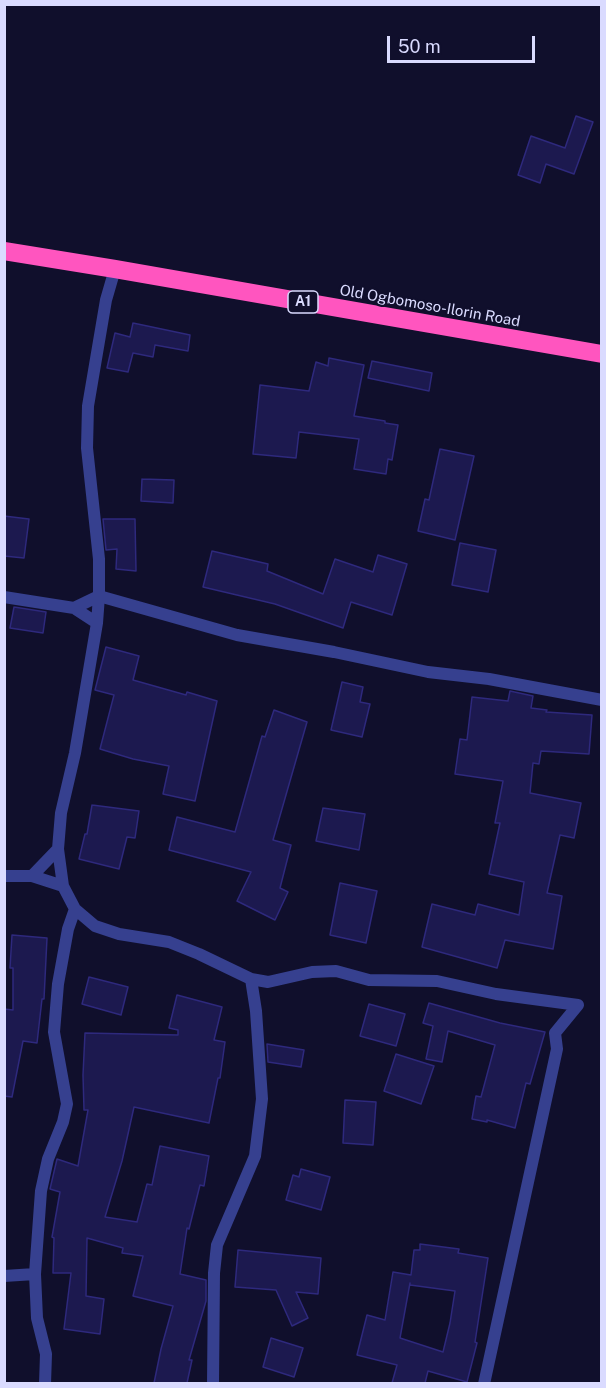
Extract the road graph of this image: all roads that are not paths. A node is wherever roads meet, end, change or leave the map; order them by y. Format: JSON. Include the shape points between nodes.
{"nodes":[{"id":1,"x":4,"y":252,"type":"edge"},
{"id":2,"x":115,"y":269,"type":"junction"},
{"id":3,"x":602,"y":354,"type":"edge"},
{"id":4,"x":99,"y":596,"type":"junction"},
{"id":5,"x":4,"y":597,"type":"edge"},
{"id":6,"x":75,"y":608,"type":"junction"},
{"id":7,"x":97,"y":623,"type":"junction"},
{"id":8,"x":602,"y":700,"type":"edge"},
{"id":9,"x":58,"y":849,"type":"junction"},
{"id":10,"x":4,"y":876,"type":"edge"},
{"id":11,"x":32,"y":876,"type":"junction"},
{"id":12,"x":63,"y":886,"type":"junction"},
{"id":13,"x":75,"y":909,"type":"junction"},
{"id":14,"x":251,"y":979,"type":"junction"},
{"id":15,"x":35,"y":1274,"type":"junction"},
{"id":16,"x":4,"y":1276,"type":"edge"},
{"id":17,"x":45,"y":1383,"type":"edge"},
{"id":18,"x":213,"y":1383,"type":"edge"},
{"id":19,"x":484,"y":1383,"type":"edge"}],
"edges":[{"from":1,"to":2,"type":"highway","name":"Old Ogbomoso-Ilorin Road","number":"A1"},
{"from":2,"to":3,"type":"highway","name":"Old Ogbomoso-Ilorin Road","number":"A1"},
{"from":2,"to":4,"type":"street","via":[[88,406],[87,448]]},
{"from":4,"to":6,"type":"street"},
{"from":4,"to":7,"type":"street"},
{"from":4,"to":8,"type":"street","via":[[237,635]]},
{"from":5,"to":6,"type":"street"},
{"from":6,"to":7,"type":"street"},
{"from":7,"to":9,"type":"street","via":[[61,813]]},
{"from":9,"to":11,"type":"street"},
{"from":9,"to":12,"type":"street"},
{"from":10,"to":11,"type":"street"},
{"from":11,"to":12,"type":"street"},
{"from":12,"to":13,"type":"street"},
{"from":13,"to":14,"type":"street","via":[[95,926],[169,942]]},
{"from":13,"to":15,"type":"street","via":[[58,984],[54,1032],[67,1104],[41,1191]]},
{"from":14,"to":18,"type":"street","via":[[262,1099],[255,1156],[217,1245]]},
{"from":14,"to":19,"type":"street","via":[[268,982],[336,971],[369,980],[437,981],[578,1005],[555,1033],[557,1049]]},
{"from":15,"to":16,"type":"street"},
{"from":15,"to":17,"type":"street","via":[[37,1318],[46,1354]]}]}
